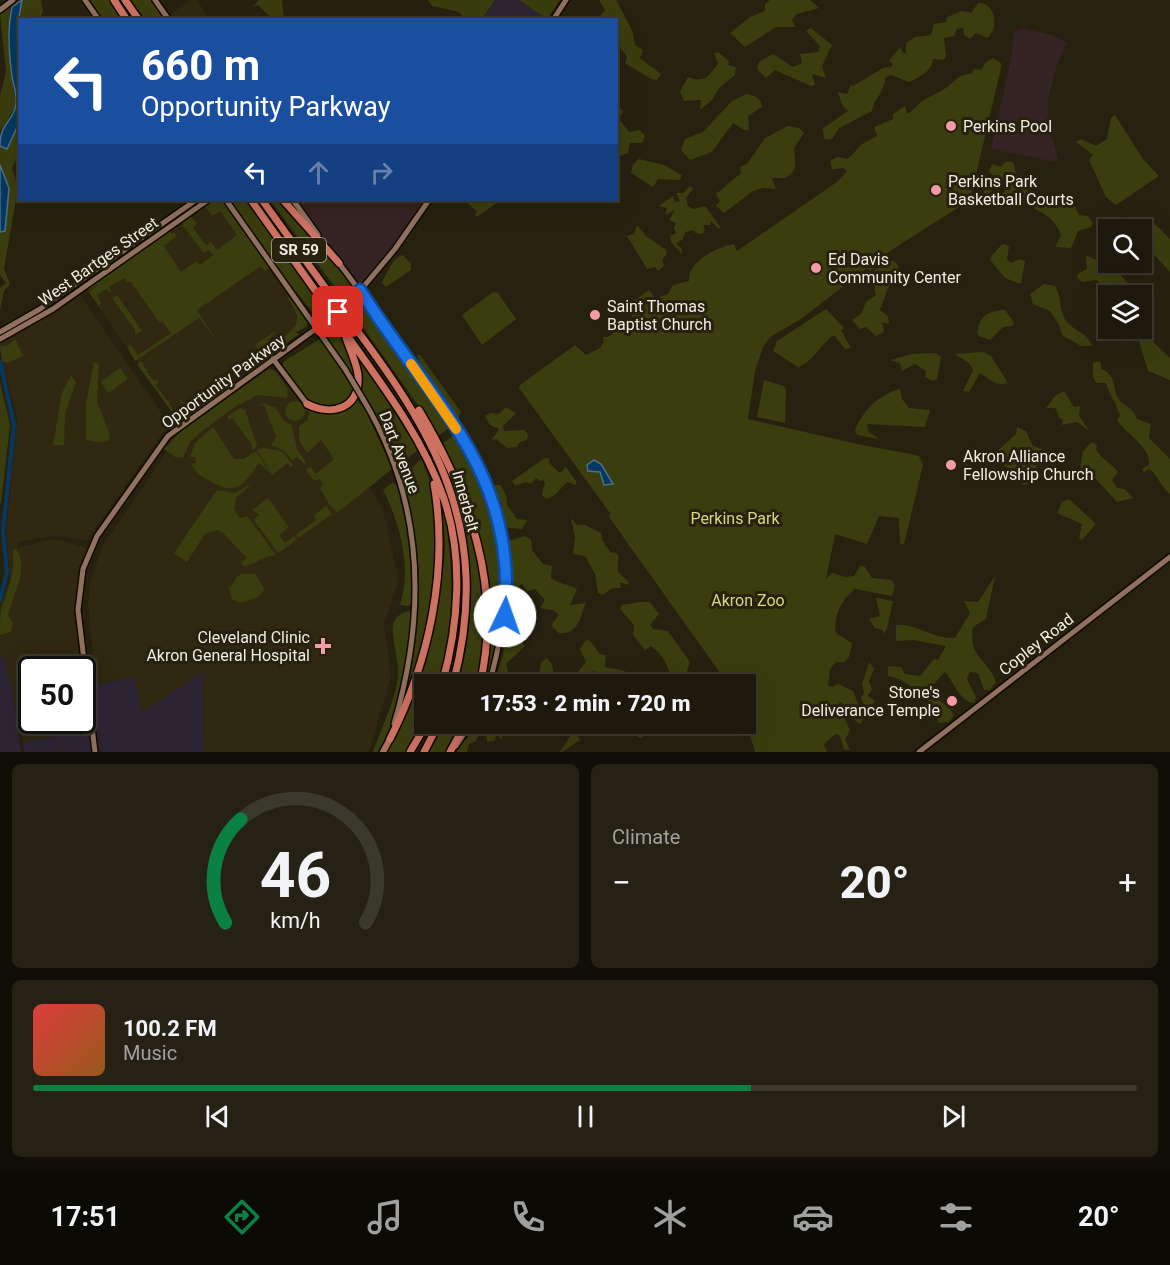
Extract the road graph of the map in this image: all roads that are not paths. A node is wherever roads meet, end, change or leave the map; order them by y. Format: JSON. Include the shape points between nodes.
{"nodes":[{"id":1,"x":13,"y":0,"type":"edge"},
{"id":2,"x":85,"y":0,"type":"edge"},
{"id":3,"x":114,"y":0,"type":"edge"},
{"id":4,"x":125,"y":0,"type":"edge"},
{"id":5,"x":155,"y":0,"type":"edge"},
{"id":6,"x":566,"y":0,"type":"edge"},
{"id":7,"x":1,"y":9,"type":"edge"},
{"id":8,"x":98,"y":18,"type":"edge"},
{"id":9,"x":126,"y":18,"type":"edge"},
{"id":10,"x":138,"y":18,"type":"edge"},
{"id":11,"x":168,"y":18,"type":"edge"},
{"id":12,"x":554,"y":18,"type":"edge"},
{"id":13,"x":195,"y":201,"type":"edge"},
{"id":14,"x":207,"y":201,"type":"edge"},
{"id":15,"x":227,"y":201,"type":"edge"},
{"id":16,"x":252,"y":201,"type":"edge"},
{"id":17,"x":263,"y":201,"type":"edge"},
{"id":18,"x":285,"y":201,"type":"edge"},
{"id":19,"x":294,"y":201,"type":"edge"},
{"id":20,"x":428,"y":201,"type":"edge"},
{"id":21,"x":339,"y":263,"type":"junction"},
{"id":22,"x":360,"y":290,"type":"junction"},
{"id":23,"x":341,"y":327,"type":"junction"},
{"id":24,"x":317,"y":329,"type":"junction"},
{"id":25,"x":1,"y":337,"type":"edge"},
{"id":26,"x":367,"y":344,"type":"junction"},
{"id":27,"x":273,"y":359,"type":"junction"},
{"id":28,"x":307,"y":404,"type":"joint"},
{"id":29,"x":433,"y":476,"type":"junction"},
{"id":30,"x":1170,"y":557,"type":"edge"},
{"id":31,"x":444,"y":674,"type":"edge"},
{"id":32,"x":455,"y":674,"type":"edge"},
{"id":33,"x":482,"y":674,"type":"edge"},
{"id":34,"x":491,"y":674,"type":"edge"},
{"id":35,"x":421,"y":734,"type":"edge"},
{"id":36,"x":433,"y":734,"type":"edge"},
{"id":37,"x":460,"y":734,"type":"edge"},
{"id":38,"x":463,"y":734,"type":"edge"},
{"id":39,"x":390,"y":739,"type":"junction"},
{"id":40,"x":95,"y":752,"type":"edge"},
{"id":41,"x":383,"y":752,"type":"edge"},
{"id":42,"x":410,"y":752,"type":"edge"},
{"id":43,"x":424,"y":752,"type":"edge"},
{"id":44,"x":451,"y":752,"type":"edge"},
{"id":45,"x":919,"y":752,"type":"edge"}],
"edges":[{"from":1,"to":7,"type":"main road"},
{"from":2,"to":8,"type":"main road"},
{"from":3,"to":9,"type":"highway"},
{"from":4,"to":10,"type":"highway"},
{"from":5,"to":11,"type":"main road"},
{"from":6,"to":12,"type":"main road"},
{"from":13,"to":25,"type":"main road","name":"West Bartges Street"},
{"from":14,"to":25,"type":"main road","name":"West Bartges Street","via":[[46,314]]},
{"from":15,"to":24,"type":"main road","name":"Dart Avenue"},
{"from":16,"to":23,"type":"highway","name":"Innerbelt","number":"SR 59"},
{"from":17,"to":26,"type":"highway","name":"Innerbelt","number":"SR 59"},
{"from":18,"to":21,"type":"highway"},
{"from":19,"to":21,"type":"main road"},
{"from":20,"to":22,"type":"main road","name":"Opportunity Parkway"},
{"from":21,"to":22,"type":"main road"},
{"from":22,"to":24,"type":"main road","name":"Opportunity Parkway","bridge":true},
{"from":22,"to":34,"type":"main road","via":[[469,447],[493,501],[504,550],[506,587],[503,627]]},
{"from":23,"to":28,"type":"highway","via":[[358,373],[355,393],[336,410],[322,411]]},
{"from":23,"to":29,"type":"highway","name":"Innerbelt","number":"SR 59","via":[[390,396]]},
{"from":24,"to":27,"type":"main road","name":"Opportunity Parkway"},
{"from":24,"to":39,"type":"main road","name":"Dart Avenue","bridge":true,"via":[[385,440],[402,488],[413,540],[416,578],[412,654]]},
{"from":26,"to":32,"type":"highway","name":"Innerbelt","number":"SR 59","via":[[417,415],[441,462],[456,505],[467,588]]},
{"from":26,"to":33,"type":"highway","via":[[416,406],[458,482],[484,568],[489,610]]},
{"from":27,"to":28,"type":"main road"},
{"from":27,"to":40,"type":"main road","name":"Opportunity Parkway","via":[[168,436],[104,525],[86,559],[80,588],[80,642]]},
{"from":29,"to":31,"type":"highway","name":"Innerbelt","number":"SR 59","via":[[446,509],[457,580],[455,622]]},
{"from":29,"to":39,"type":"highway","via":[[440,518],[440,566],[415,679]]},
{"from":30,"to":45,"type":"main road","name":"Copley Road"},
{"from":35,"to":42,"type":"highway"},
{"from":36,"to":43,"type":"highway"},
{"from":37,"to":44,"type":"highway"},
{"from":38,"to":44,"type":"main road"},
{"from":39,"to":41,"type":"main road","name":"Dart Avenue"}]}
